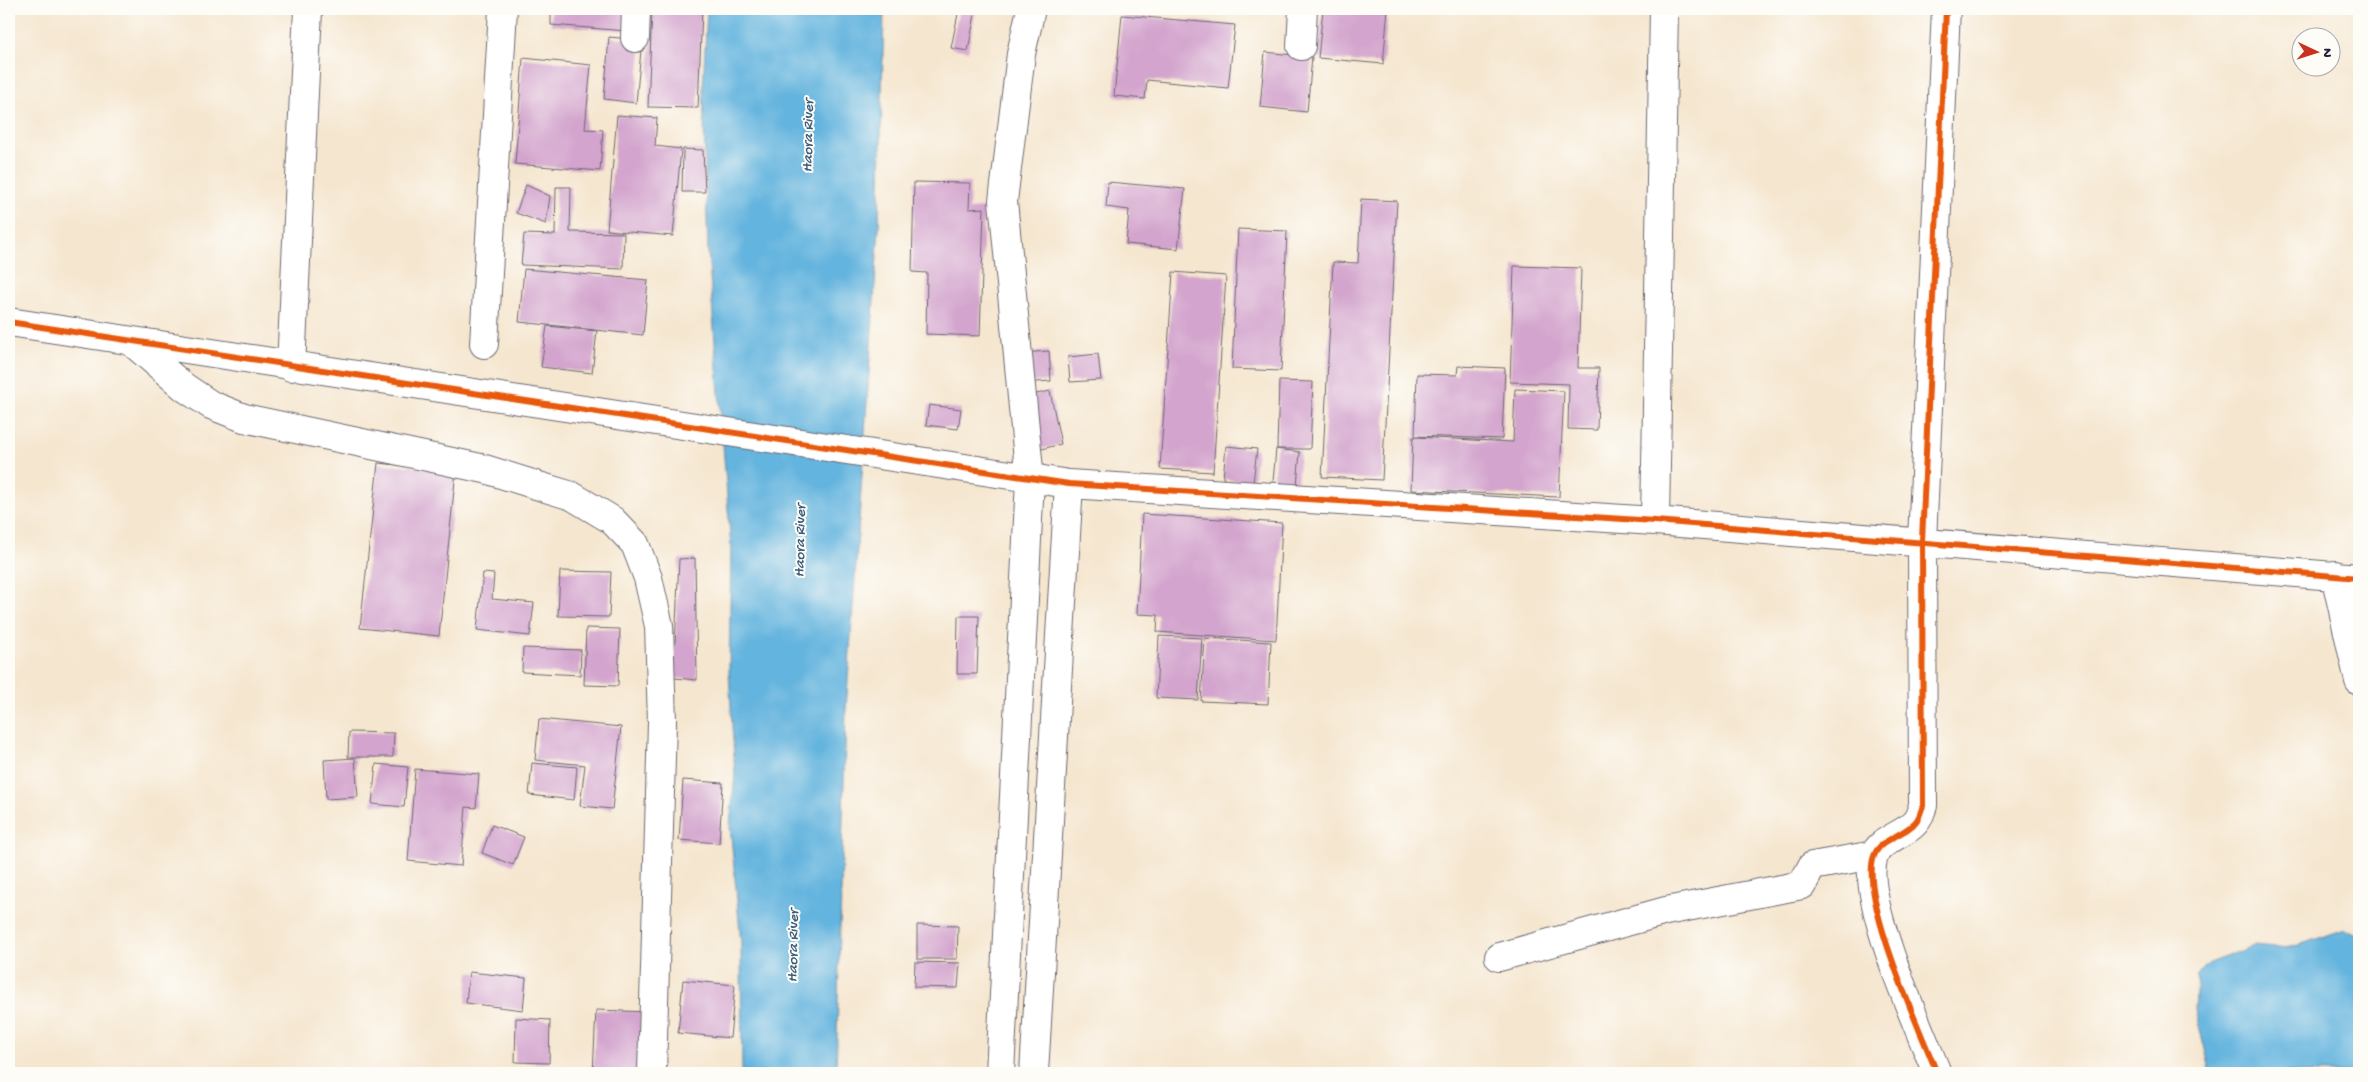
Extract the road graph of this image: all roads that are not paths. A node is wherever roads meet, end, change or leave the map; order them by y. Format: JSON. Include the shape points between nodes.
{"nodes":[{"id":1,"x":308,"y":9,"type":"edge"},
{"id":2,"x":502,"y":9,"type":"edge"},
{"id":3,"x":636,"y":9,"type":"edge"},
{"id":4,"x":1012,"y":9,"type":"edge"},
{"id":5,"x":1032,"y":9,"type":"edge"},
{"id":6,"x":1303,"y":9,"type":"edge"},
{"id":7,"x":1664,"y":9,"type":"edge"},
{"id":8,"x":1946,"y":9,"type":"edge"},
{"id":9,"x":635,"y":38,"type":"dead end"},
{"id":10,"x":1301,"y":46,"type":"dead end"},
{"id":11,"x":1021,"y":54,"type":"junction"},
{"id":12,"x":9,"y":322,"type":"edge"},
{"id":13,"x":133,"y":343,"type":"junction"},
{"id":14,"x":484,"y":344,"type":"dead end"},
{"id":15,"x":291,"y":366,"type":"junction"},
{"id":16,"x":1030,"y":480,"type":"junction"},
{"id":17,"x":1069,"y":484,"type":"junction"},
{"id":18,"x":1655,"y":521,"type":"junction"},
{"id":19,"x":1922,"y":541,"type":"junction"},
{"id":20,"x":2347,"y":576,"type":"edge"},
{"id":21,"x":2359,"y":681,"type":"edge"},
{"id":22,"x":1874,"y":855,"type":"junction"},
{"id":23,"x":1500,"y":957,"type":"dead end"},
{"id":24,"x":652,"y":1073,"type":"edge"},
{"id":25,"x":1000,"y":1073,"type":"edge"},
{"id":26,"x":1034,"y":1073,"type":"edge"},
{"id":27,"x":1938,"y":1073,"type":"edge"}],
"edges":[{"from":1,"to":15,"type":"street"},
{"from":2,"to":14,"type":"street"},
{"from":3,"to":9,"type":"street"},
{"from":4,"to":11,"type":"street"},
{"from":5,"to":11,"type":"street"},
{"from":6,"to":10,"type":"street"},
{"from":7,"to":18,"type":"street"},
{"from":8,"to":19,"type":"street"},
{"from":11,"to":16,"type":"street","via":[[1003,201]]},
{"from":12,"to":13,"type":"street"},
{"from":13,"to":15,"type":"street"},
{"from":13,"to":24,"type":"street","via":[[184,387],[219,408],[244,418],[485,469],[572,496],[612,520],[635,544],[648,578],[659,626],[662,722]]},
{"from":15,"to":16,"type":"street"},
{"from":16,"to":17,"type":"street"},
{"from":16,"to":25,"type":"street"},
{"from":17,"to":18,"type":"street"},
{"from":17,"to":26,"type":"street"},
{"from":18,"to":19,"type":"street"},
{"from":19,"to":20,"type":"street"},
{"from":19,"to":22,"type":"street","via":[[1923,806],[1918,820],[1908,830],[1882,845]]},
{"from":20,"to":21,"type":"street"},
{"from":22,"to":23,"type":"street","via":[[1812,866],[1802,885],[1666,911]]},
{"from":22,"to":27,"type":"street","via":[[1873,889],[1880,925]]}]}
